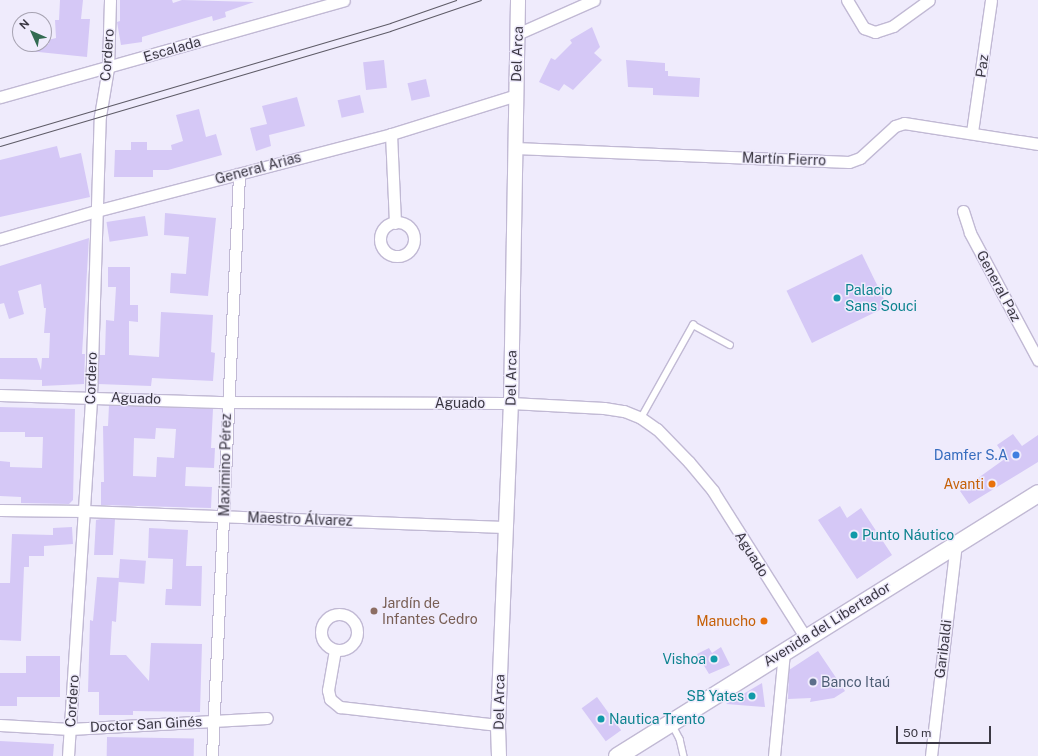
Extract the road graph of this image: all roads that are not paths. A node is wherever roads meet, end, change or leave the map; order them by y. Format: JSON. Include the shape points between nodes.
{"nodes":[{"id":1,"x":110,"y":0,"type":"edge"},
{"id":2,"x":344,"y":0,"type":"edge"},
{"id":3,"x":518,"y":0,"type":"edge"},
{"id":4,"x":594,"y":0,"type":"edge"},
{"id":5,"x":847,"y":0,"type":"edge"},
{"id":6,"x":929,"y":0,"type":"edge"},
{"id":7,"x":991,"y":0,"type":"edge"},
{"id":8,"x":308,"y":5,"type":"edge"},
{"id":9,"x":517,"y":34,"type":"junction"},
{"id":10,"x":108,"y":68,"type":"junction"},
{"id":11,"x":516,"y":95,"type":"junction"},
{"id":12,"x":0,"y":97,"type":"edge"},
{"id":13,"x":972,"y":132,"type":"junction"},
{"id":14,"x":391,"y":134,"type":"junction"},
{"id":15,"x":1038,"y":144,"type":"edge"},
{"id":16,"x":515,"y":148,"type":"junction"},
{"id":17,"x":239,"y":174,"type":"junction"},
{"id":18,"x":96,"y":211,"type":"junction"},
{"id":19,"x":963,"y":212,"type":"dead end"},
{"id":20,"x":395,"y":223,"type":"dead end"},
{"id":21,"x":0,"y":238,"type":"edge"},
{"id":22,"x":730,"y":345,"type":"dead end"},
{"id":23,"x":1038,"y":360,"type":"edge"},
{"id":24,"x":0,"y":394,"type":"edge"},
{"id":25,"x":91,"y":396,"type":"junction"},
{"id":26,"x":227,"y":402,"type":"junction"},
{"id":27,"x":510,"y":403,"type":"junction"},
{"id":28,"x":641,"y":418,"type":"junction"},
{"id":29,"x":1038,"y":493,"type":"edge"},
{"id":30,"x":0,"y":510,"type":"edge"},
{"id":31,"x":85,"y":511,"type":"junction"},
{"id":32,"x":224,"y":516,"type":"junction"},
{"id":33,"x":504,"y":527,"type":"junction"},
{"id":34,"x":956,"y":543,"type":"junction"},
{"id":35,"x":806,"y":638,"type":"junction"},
{"id":36,"x":336,"y":650,"type":"dead end"},
{"id":37,"x":784,"y":652,"type":"junction"},
{"id":38,"x":267,"y":718,"type":"dead end"},
{"id":39,"x":214,"y":720,"type":"junction"},
{"id":40,"x":671,"y":722,"type":"junction"},
{"id":41,"x":0,"y":725,"type":"edge"},
{"id":42,"x":498,"y":725,"type":"junction"},
{"id":43,"x":70,"y":729,"type":"junction"},
{"id":44,"x":68,"y":756,"type":"edge"},
{"id":45,"x":212,"y":756,"type":"edge"},
{"id":46,"x":499,"y":756,"type":"edge"},
{"id":47,"x":617,"y":756,"type":"edge"},
{"id":48,"x":684,"y":756,"type":"edge"},
{"id":49,"x":774,"y":756,"type":"edge"},
{"id":50,"x":931,"y":756,"type":"edge"}],
"edges":[{"from":1,"to":10,"type":"street","name":"Cordero"},
{"from":2,"to":8,"type":"street","name":"Escalada"},
{"from":3,"to":9,"type":"street","name":"Del Arca"},
{"from":4,"to":9,"type":"street"},
{"from":5,"to":6,"type":"street","via":[[864,28],[875,32],[893,26]]},
{"from":7,"to":13,"type":"street","name":"Paz"},
{"from":8,"to":10,"type":"street","name":"Escalada"},
{"from":9,"to":11,"type":"street","name":"Del Arca"},
{"from":10,"to":12,"type":"street","name":"Escalada"},
{"from":10,"to":18,"type":"street","name":"Cordero","via":[[100,116]]},
{"from":11,"to":14,"type":"street","name":"General Arias"},
{"from":11,"to":16,"type":"street","name":"Del Arca"},
{"from":13,"to":15,"type":"street","name":"Martín Fierro"},
{"from":13,"to":16,"type":"street","name":"Martín Fierro","via":[[904,123],[895,126],[864,155],[849,162]]},
{"from":14,"to":17,"type":"street","name":"General Arias"},
{"from":14,"to":20,"type":"street"},
{"from":16,"to":27,"type":"street","name":"Del Arca"},
{"from":17,"to":18,"type":"street","name":"General Arias"},
{"from":17,"to":26,"type":"street","name":"Maximino Pérez"},
{"from":18,"to":21,"type":"street","name":"General Arias"},
{"from":18,"to":25,"type":"street","name":"Cordero"},
{"from":19,"to":23,"type":"street","name":"General Paz","via":[[970,233]]},
{"from":22,"to":28,"type":"lane","via":[[693,325]]},
{"from":24,"to":25,"type":"street","name":"Aguado"},
{"from":25,"to":26,"type":"street","name":"Aguado"},
{"from":25,"to":31,"type":"street","name":"Cordero"},
{"from":26,"to":27,"type":"street","name":"Aguado"},
{"from":26,"to":32,"type":"street","name":"Maximino Pérez"},
{"from":27,"to":28,"type":"street","name":"Aguado","via":[[604,408],[624,411]]},
{"from":27,"to":33,"type":"street","name":"Del Arca"},
{"from":28,"to":35,"type":"street","name":"Aguado","via":[[670,440],[713,491]]},
{"from":29,"to":34,"type":"main road","name":"Avenida del Libertador"},
{"from":30,"to":31,"type":"street","name":"Maestro Álvarez"},
{"from":31,"to":32,"type":"street","name":"Maestro Álvarez"},
{"from":31,"to":43,"type":"street","name":"Cordero"},
{"from":32,"to":33,"type":"street","name":"Maestro Álvarez"},
{"from":32,"to":39,"type":"street","name":"Maximino Pérez"},
{"from":33,"to":42,"type":"street","name":"Del Arca"},
{"from":34,"to":35,"type":"main road","name":"Avenida del Libertador"},
{"from":34,"to":50,"type":"street","name":"Garibaldi"},
{"from":35,"to":37,"type":"main road","name":"Avenida del Libertador"},
{"from":36,"to":42,"type":"street","via":[[328,690],[330,699],[340,707]]},
{"from":37,"to":40,"type":"main road","name":"Avenida del Libertador"},
{"from":37,"to":49,"type":"street"},
{"from":38,"to":39,"type":"street","name":"Doctor San Ginés"},
{"from":39,"to":43,"type":"street","name":"Doctor San Ginés"},
{"from":39,"to":45,"type":"street","name":"Maximino Pérez"},
{"from":40,"to":47,"type":"main road","name":"Avenida del Libertador"},
{"from":40,"to":48,"type":"lane","via":[[680,738]]},
{"from":41,"to":43,"type":"street","name":"Doctor San Ginés"},
{"from":42,"to":46,"type":"street","name":"Del Arca"},
{"from":43,"to":44,"type":"street","name":"Cordero"}]}
